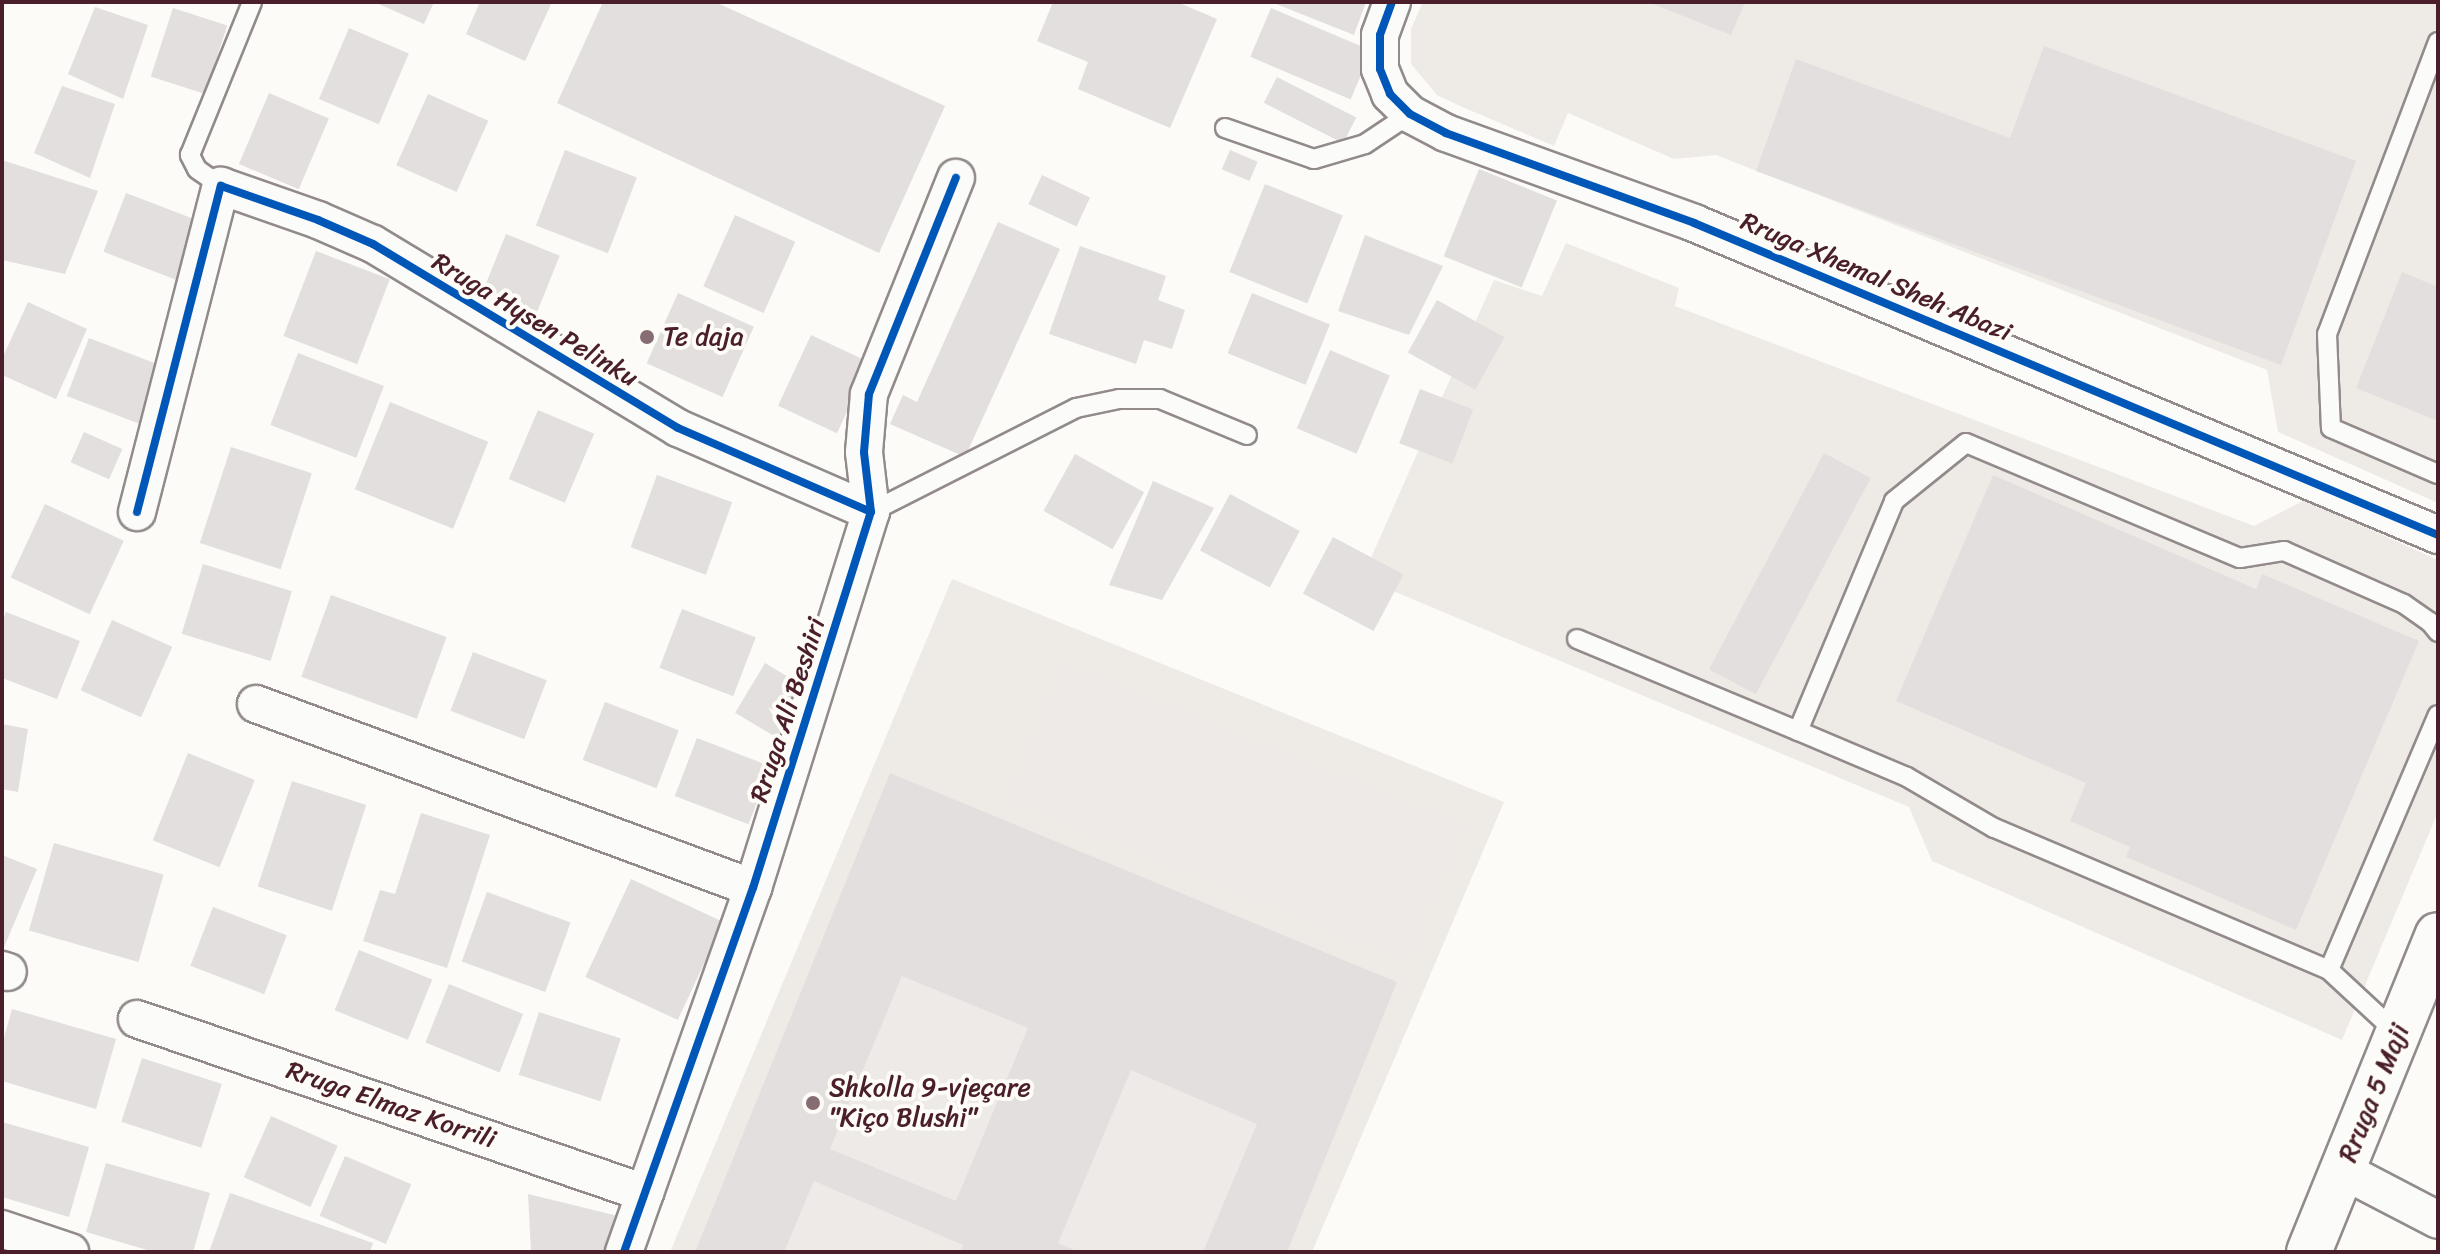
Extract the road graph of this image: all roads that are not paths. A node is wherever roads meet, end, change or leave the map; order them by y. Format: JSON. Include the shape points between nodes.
{"nodes":[{"id":1,"x":252,"y":2,"type":"edge"},
{"id":2,"x":1392,"y":2,"type":"edge"},
{"id":3,"x":2438,"y":42,"type":"edge"},
{"id":4,"x":1410,"y":114,"type":"junction"},
{"id":5,"x":1225,"y":128,"type":"dead end"},
{"id":6,"x":956,"y":178,"type":"dead end"},
{"id":7,"x":221,"y":186,"type":"junction"},
{"id":8,"x":1247,"y":435,"type":"dead end"},
{"id":9,"x":2438,"y":474,"type":"edge"},
{"id":10,"x":137,"y":512,"type":"dead end"},
{"id":11,"x":871,"y":512,"type":"junction"},
{"id":12,"x":2438,"y":535,"type":"edge"},
{"id":13,"x":2438,"y":632,"type":"edge"},
{"id":14,"x":1577,"y":639,"type":"dead end"},
{"id":15,"x":256,"y":704,"type":"dead end"},
{"id":16,"x":2438,"y":715,"type":"edge"},
{"id":17,"x":1798,"y":731,"type":"junction"},
{"id":18,"x":753,"y":888,"type":"junction"},
{"id":19,"x":2438,"y":935,"type":"edge"},
{"id":20,"x":2329,"y":970,"type":"junction"},
{"id":21,"x":137,"y":1019,"type":"dead end"},
{"id":22,"x":2398,"y":1034,"type":"junction"},
{"id":23,"x":2342,"y":1170,"type":"junction"},
{"id":24,"x":645,"y":1193,"type":"junction"},
{"id":25,"x":2438,"y":1220,"type":"edge"},
{"id":26,"x":2,"y":1229,"type":"edge"},
{"id":27,"x":70,"y":1252,"type":"edge"},
{"id":28,"x":624,"y":1252,"type":"edge"},
{"id":29,"x":2309,"y":1252,"type":"edge"}],
"edges":[{"from":1,"to":7,"type":"lane","name":"Rruga Hysen Pelinku","via":[[190,155],[197,169]]},
{"from":2,"to":4,"type":"street","name":"Rruga Xhemal Sheh Abazi","via":[[1380,35],[1380,69],[1390,94]]},
{"from":3,"to":9,"type":"lane","via":[[2327,334],[2331,428]]},
{"from":4,"to":5,"type":"lane","via":[[1365,144],[1314,159]]},
{"from":4,"to":12,"type":"street","name":"Rruga Xhemal Sheh Abazi","via":[[1446,133],[1694,223]]},
{"from":6,"to":11,"type":"street","name":"Rruga Ali Beshiri","via":[[869,394],[864,452]]},
{"from":7,"to":10,"type":"street"},
{"from":7,"to":11,"type":"street","name":"Rruga Hysen Pelinku","via":[[373,244],[678,428]]},
{"from":8,"to":11,"type":"lane","via":[[1160,399],[1119,399],[1076,408]]},
{"from":11,"to":18,"type":"street","name":"Rruga Ali Beshiri"},
{"from":13,"to":17,"type":"lane","via":[[2404,604],[2284,551],[2240,558],[1966,443],[1894,501]]},
{"from":14,"to":17,"type":"lane"},
{"from":15,"to":18,"type":"street"},
{"from":16,"to":20,"type":"lane"},
{"from":17,"to":20,"type":"lane","via":[[1907,777],[1994,828]]},
{"from":18,"to":24,"type":"street","name":"Rruga Ali Beshiri"},
{"from":19,"to":22,"type":"main road","name":"Rruga 5 Maji"},
{"from":20,"to":22,"type":"lane"},
{"from":21,"to":24,"type":"street","name":"Rruga Elmaz Korrili"},
{"from":22,"to":23,"type":"main road","name":"Rruga 5 Maji"},
{"from":23,"to":25,"type":"street"},
{"from":23,"to":29,"type":"main road","name":"Rruga 5 Maji"},
{"from":24,"to":28,"type":"street","name":"Rruga Ali Beshiri"},
{"from":26,"to":27,"type":"street"}]}
